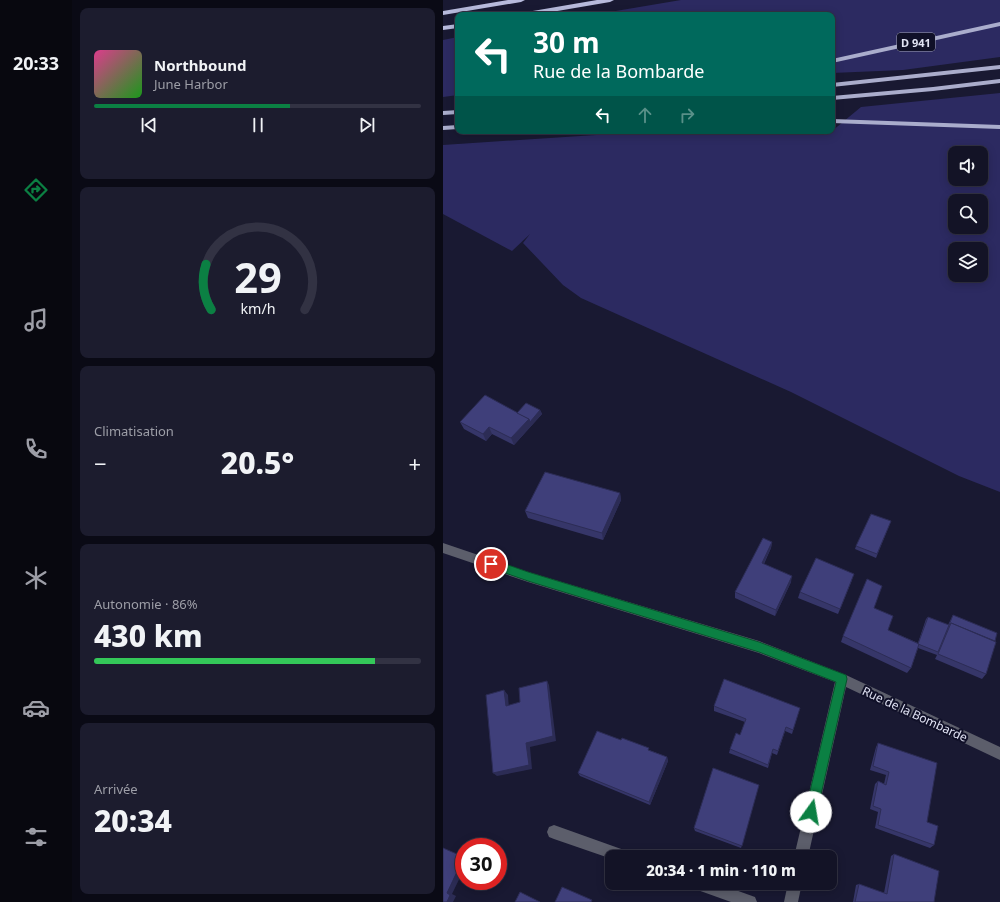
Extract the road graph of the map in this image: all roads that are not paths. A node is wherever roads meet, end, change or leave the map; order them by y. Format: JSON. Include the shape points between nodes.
{"nodes":[{"id":1,"x":521,"y":0,"type":"edge"},
{"id":2,"x":610,"y":0,"type":"edge"},
{"id":3,"x":539,"y":12,"type":"edge"},
{"id":4,"x":443,"y":13,"type":"edge"},
{"id":5,"x":1000,"y":24,"type":"edge"},
{"id":6,"x":455,"y":26,"type":"edge"},
{"id":7,"x":443,"y":28,"type":"edge"},
{"id":8,"x":835,"y":60,"type":"edge"},
{"id":9,"x":1000,"y":67,"type":"edge"},
{"id":10,"x":1000,"y":81,"type":"edge"},
{"id":11,"x":835,"y":85,"type":"edge"},
{"id":12,"x":835,"y":98,"type":"edge"},
{"id":13,"x":455,"y":112,"type":"edge"},
{"id":14,"x":443,"y":113,"type":"edge"},
{"id":15,"x":835,"y":121,"type":"edge"},
{"id":16,"x":455,"y":127,"type":"edge"},
{"id":17,"x":1000,"y":127,"type":"edge"},
{"id":18,"x":443,"y":128,"type":"edge"},
{"id":19,"x":443,"y":548,"type":"edge"},
{"id":20,"x":842,"y":679,"type":"junction"},
{"id":21,"x":1000,"y":754,"type":"edge"},
{"id":22,"x":554,"y":832,"type":"dead end"},
{"id":23,"x":605,"y":850,"type":"edge"},
{"id":24,"x":803,"y":850,"type":"edge"},
{"id":25,"x":716,"y":890,"type":"edge"},
{"id":26,"x":794,"y":890,"type":"edge"},
{"id":27,"x":749,"y":902,"type":"edge"},
{"id":28,"x":791,"y":902,"type":"edge"}],
"edges":[{"from":1,"to":4,"type":"highway"},
{"from":2,"to":3,"type":"highway"},
{"from":5,"to":8,"type":"highway","number":"D 941"},
{"from":6,"to":7,"type":"highway"},
{"from":9,"to":11,"type":"highway"},
{"from":10,"to":12,"type":"highway"},
{"from":13,"to":14,"type":"highway"},
{"from":15,"to":17,"type":"highway"},
{"from":16,"to":18,"type":"highway"},
{"from":19,"to":20,"type":"street","name":"Rue de la Bombarde","via":[[528,577],[759,647]]},
{"from":20,"to":21,"type":"street","name":"Rue de la Bombarde"},
{"from":20,"to":24,"type":"street"},
{"from":22,"to":23,"type":"street"},
{"from":25,"to":27,"type":"street"},
{"from":26,"to":28,"type":"street"}]}
